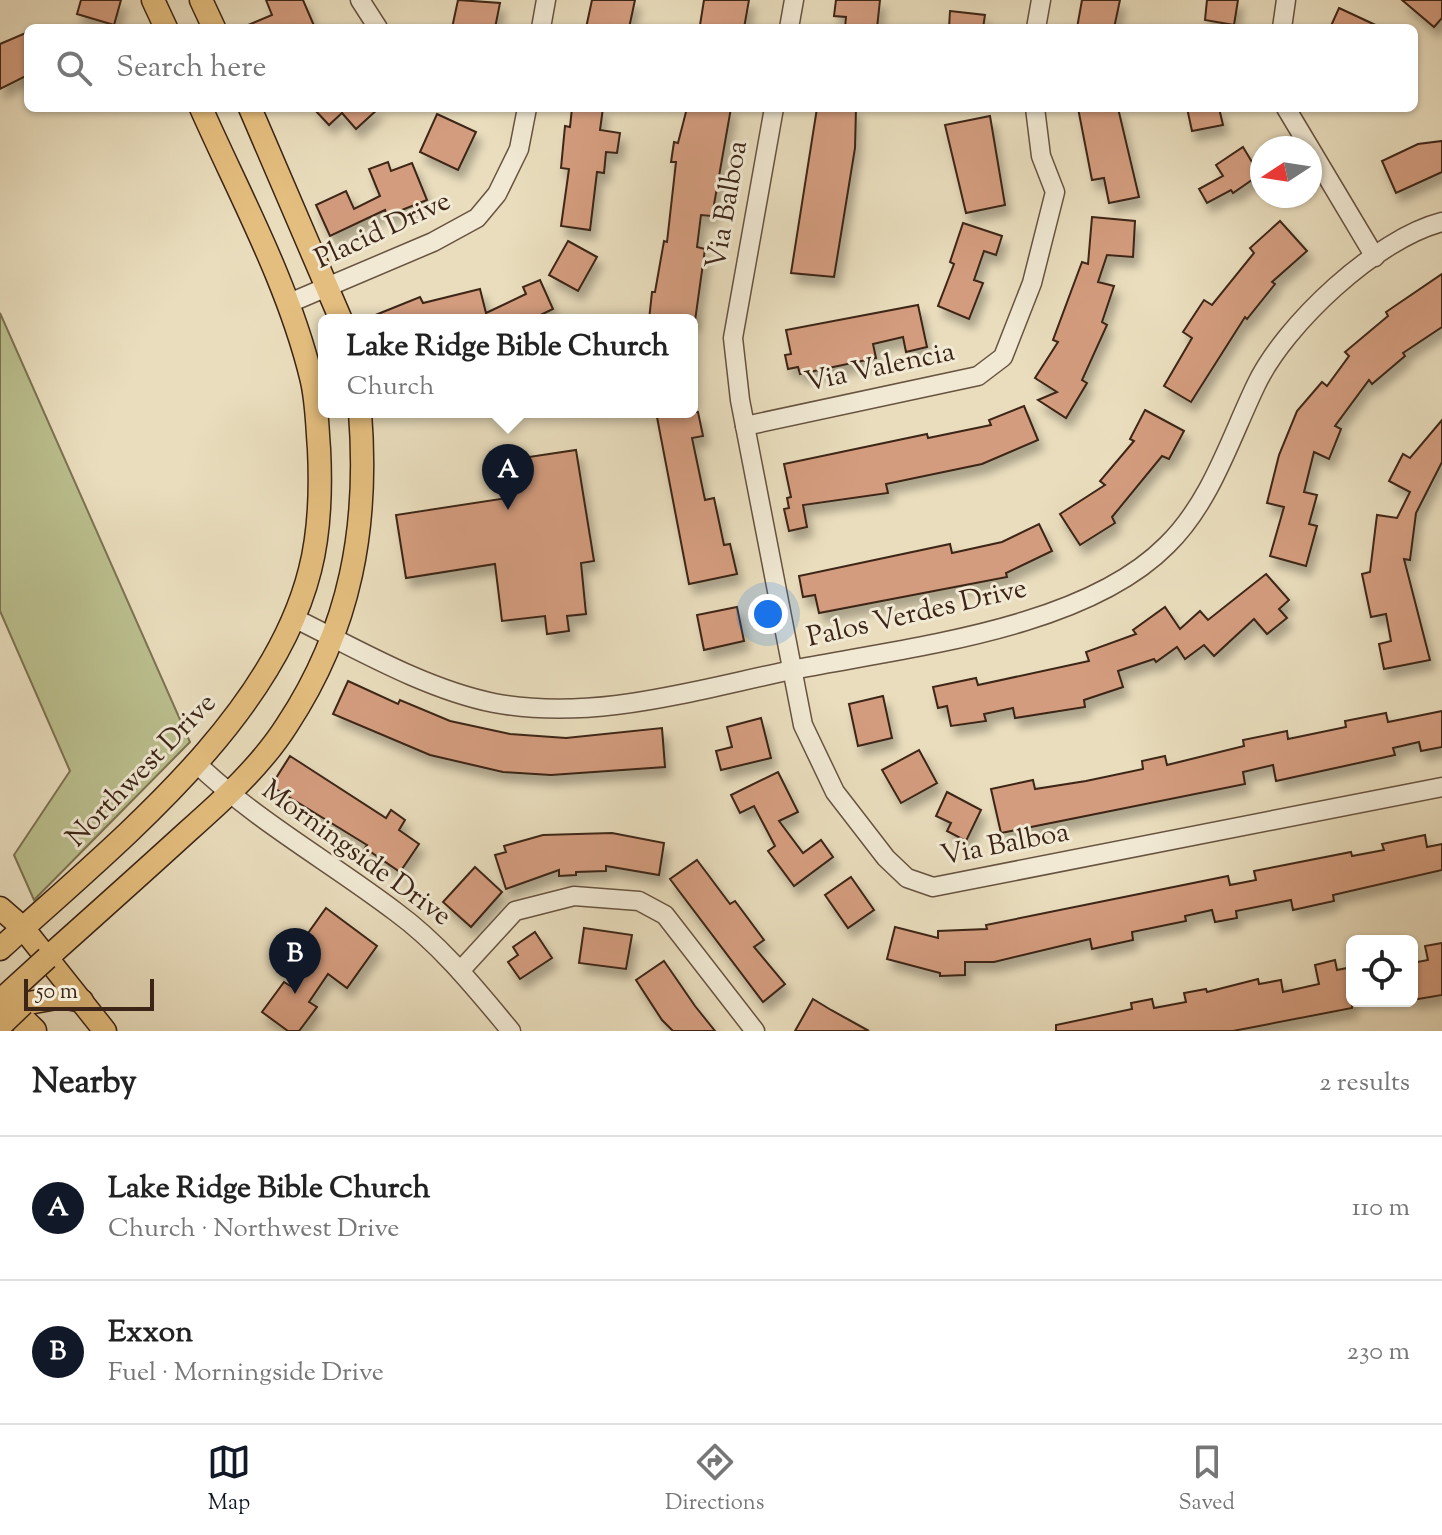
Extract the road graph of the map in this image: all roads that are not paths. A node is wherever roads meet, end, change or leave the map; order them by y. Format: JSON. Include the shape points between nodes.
{"nodes":[{"id":1,"x":153,"y":0,"type":"edge"},
{"id":2,"x":201,"y":0,"type":"edge"},
{"id":3,"x":360,"y":0,"type":"edge"},
{"id":4,"x":546,"y":0,"type":"edge"},
{"id":5,"x":794,"y":0,"type":"edge"},
{"id":6,"x":1041,"y":0,"type":"edge"},
{"id":7,"x":1286,"y":0,"type":"edge"},
{"id":8,"x":164,"y":24,"type":"edge"},
{"id":9,"x":212,"y":24,"type":"edge"},
{"id":10,"x":375,"y":24,"type":"edge"},
{"id":11,"x":542,"y":24,"type":"edge"},
{"id":12,"x":790,"y":24,"type":"edge"},
{"id":13,"x":1037,"y":24,"type":"edge"},
{"id":14,"x":1283,"y":24,"type":"edge"},
{"id":15,"x":203,"y":112,"type":"edge"},
{"id":16,"x":252,"y":112,"type":"edge"},
{"id":17,"x":526,"y":112,"type":"edge"},
{"id":18,"x":773,"y":112,"type":"edge"},
{"id":19,"x":1036,"y":112,"type":"edge"},
{"id":20,"x":1288,"y":112,"type":"edge"},
{"id":21,"x":1442,"y":222,"type":"edge"},
{"id":22,"x":1375,"y":257,"type":"junction"},
{"id":23,"x":329,"y":286,"type":"junction"},
{"id":24,"x":287,"y":304,"type":"junction"},
{"id":25,"x":339,"y":314,"type":"edge"},
{"id":26,"x":360,"y":418,"type":"edge"},
{"id":27,"x":745,"y":426,"type":"junction"},
{"id":28,"x":294,"y":618,"type":"junction"},
{"id":29,"x":333,"y":637,"type":"junction"},
{"id":30,"x":793,"y":670,"type":"junction"},
{"id":31,"x":195,"y":762,"type":"junction"},
{"id":32,"x":1442,"y":787,"type":"edge"},
{"id":33,"x":228,"y":794,"type":"junction"},
{"id":34,"x":0,"y":908,"type":"edge"},
{"id":35,"x":23,"y":928,"type":"junction"},
{"id":36,"x":0,"y":949,"type":"edge"},
{"id":37,"x":47,"y":958,"type":"junction"},
{"id":38,"x":460,"y":971,"type":"junction"},
{"id":39,"x":8,"y":1001,"type":"edge"},
{"id":40,"x":82,"y":1001,"type":"junction"},
{"id":41,"x":0,"y":1026,"type":"edge"},
{"id":42,"x":33,"y":1031,"type":"edge"},
{"id":43,"x":105,"y":1031,"type":"edge"},
{"id":44,"x":511,"y":1031,"type":"edge"},
{"id":45,"x":755,"y":1031,"type":"edge"}],
"edges":[{"from":1,"to":8,"type":"main road"},
{"from":2,"to":9,"type":"main road"},
{"from":3,"to":10,"type":"street"},
{"from":4,"to":11,"type":"street"},
{"from":5,"to":12,"type":"street"},
{"from":6,"to":13,"type":"street"},
{"from":7,"to":14,"type":"street"},
{"from":15,"to":24,"type":"main road","name":"Northwest Drive"},
{"from":16,"to":23,"type":"main road"},
{"from":17,"to":23,"type":"street","name":"Placid Drive","via":[[519,149],[497,194],[477,218]]},
{"from":18,"to":27,"type":"street","name":"Via Balboa","via":[[733,338]]},
{"from":19,"to":27,"type":"street","name":"Via Valencia","via":[[1041,156],[1055,192],[1032,283],[1003,357],[978,376]]},
{"from":20,"to":22,"type":"street"},
{"from":21,"to":22,"type":"street","name":"Palos Verdes Drive"},
{"from":22,"to":30,"type":"street","name":"Palos Verdes Drive","via":[[1294,329],[1258,381],[1194,514],[1166,547],[1119,581],[1049,613],[987,632]]},
{"from":23,"to":24,"type":"street","name":"Placid Drive"},
{"from":23,"to":25,"type":"main road"},
{"from":24,"to":28,"type":"main road","name":"Northwest Drive","via":[[312,379],[320,473],[318,526]]},
{"from":26,"to":29,"type":"main road","via":[[363,504],[351,578]]},
{"from":27,"to":30,"type":"street","name":"Via Balboa"},
{"from":28,"to":29,"type":"street","name":"Palos Verdes Drive"},
{"from":28,"to":31,"type":"main road","name":"Northwest Drive","via":[[242,709]]},
{"from":29,"to":30,"type":"street","name":"Palos Verdes Drive","via":[[455,693],[509,705],[570,709],[634,704]]},
{"from":29,"to":33,"type":"main road","via":[[287,725]]},
{"from":30,"to":32,"type":"street","name":"Via Balboa","via":[[803,725],[835,792],[886,858],[907,878],[933,887]]},
{"from":31,"to":33,"type":"street","name":"Morningside Drive"},
{"from":31,"to":35,"type":"main road","name":"Northwest Drive"},
{"from":33,"to":37,"type":"main road"},
{"from":33,"to":38,"type":"street","name":"Morningside Drive","via":[[396,912]]},
{"from":34,"to":35,"type":"main road"},
{"from":35,"to":36,"type":"main road","name":"Northwest Drive"},
{"from":35,"to":37,"type":"main road"},
{"from":37,"to":39,"type":"main road","bridge":true},
{"from":37,"to":40,"type":"main road"},
{"from":38,"to":44,"type":"street","name":"Morningside Drive"},
{"from":38,"to":45,"type":"street","via":[[515,911],[574,896],[639,901],[665,915]]},
{"from":39,"to":40,"type":"main road"},
{"from":39,"to":41,"type":"main road","bridge":true},
{"from":39,"to":42,"type":"highway"},
{"from":40,"to":43,"type":"main road"}]}
